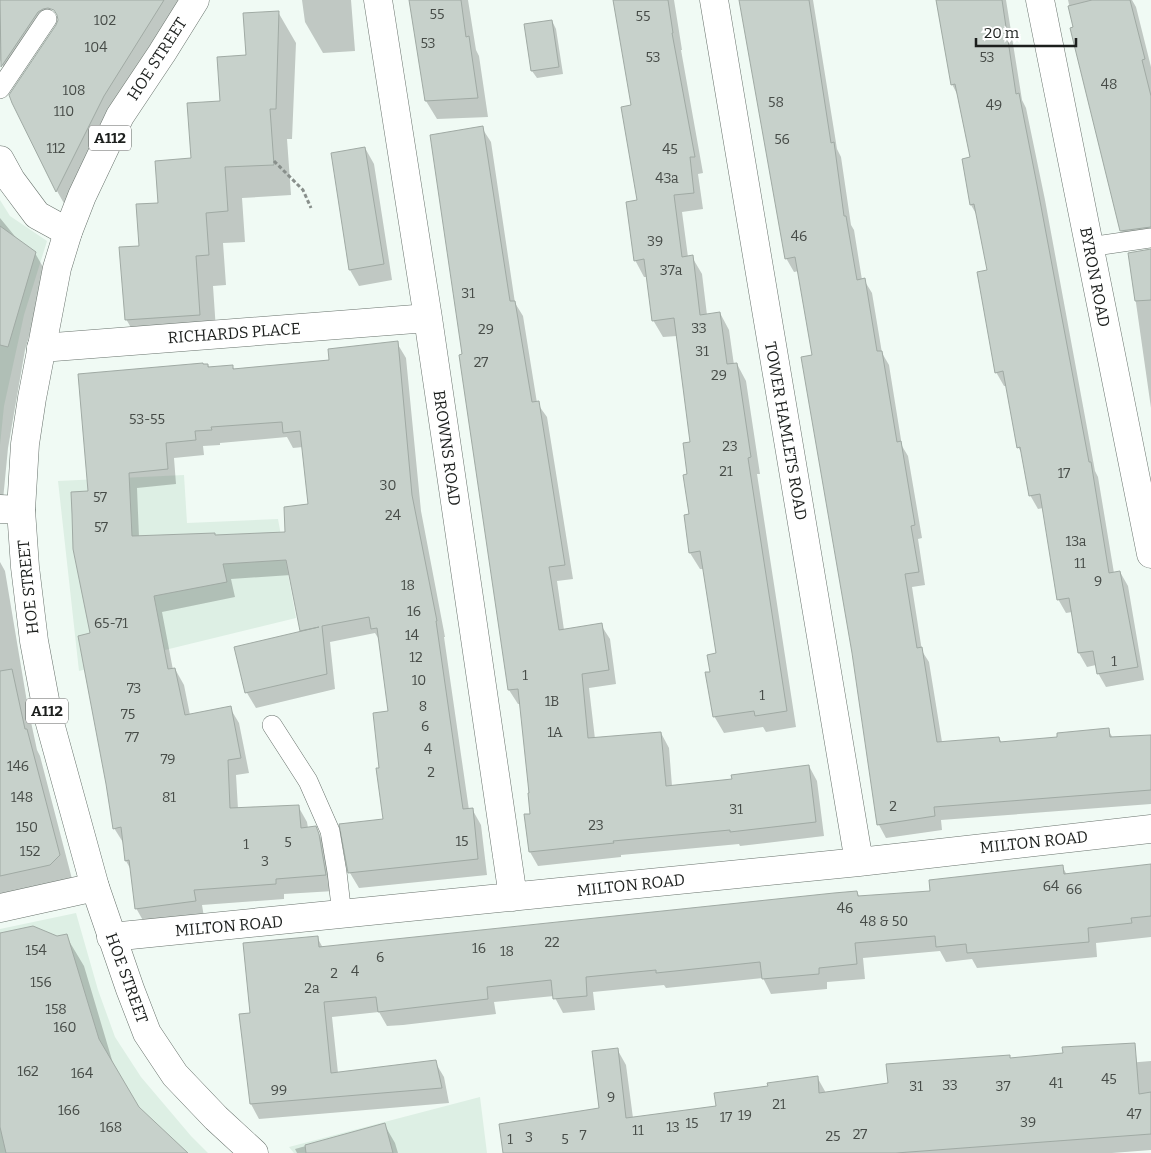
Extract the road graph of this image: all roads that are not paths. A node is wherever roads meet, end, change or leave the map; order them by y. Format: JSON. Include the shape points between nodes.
{"nodes":[{"id":1,"x":195,"y":0,"type":"edge"},
{"id":2,"x":378,"y":0,"type":"edge"},
{"id":3,"x":714,"y":0,"type":"edge"},
{"id":4,"x":1040,"y":0,"type":"edge"},
{"id":5,"x":47,"y":19,"type":"dead end"},
{"id":6,"x":0,"y":89,"type":"edge"},
{"id":7,"x":0,"y":160,"type":"edge"},
{"id":8,"x":68,"y":232,"type":"junction"},
{"id":9,"x":1151,"y":238,"type":"edge"},
{"id":10,"x":1089,"y":247,"type":"junction"},
{"id":11,"x":428,"y":318,"type":"junction"},
{"id":12,"x":41,"y":348,"type":"junction"},
{"id":13,"x":10,"y":510,"type":"edge"},
{"id":14,"x":1151,"y":554,"type":"edge"},
{"id":15,"x":272,"y":725,"type":"dead end"},
{"id":16,"x":1151,"y":829,"type":"edge"},
{"id":17,"x":859,"y":862,"type":"junction"},
{"id":18,"x":94,"y":887,"type":"junction"},
{"id":19,"x":513,"y":897,"type":"junction"},
{"id":20,"x":0,"y":908,"type":"edge"},
{"id":21,"x":342,"y":915,"type":"junction"},
{"id":22,"x":112,"y":937,"type":"junction"},
{"id":23,"x":254,"y":1153,"type":"edge"}],
"edges":[{"from":1,"to":8,"type":"street","name":"HOE STREET","number":"A112","via":[[120,116]]},
{"from":2,"to":11,"type":"street","name":"BROWNS ROAD"},
{"from":3,"to":17,"type":"street","name":"TOWER HAMLETS ROAD"},
{"from":4,"to":10,"type":"street","name":"BYRON ROAD"},
{"from":5,"to":6,"type":"lane"},
{"from":7,"to":8,"type":"street","via":[[37,215]]},
{"from":8,"to":12,"type":"street","name":"HOE STREET","number":"A112","via":[[57,268]]},
{"from":9,"to":10,"type":"lane"},
{"from":10,"to":14,"type":"street","name":"BYRON ROAD"},
{"from":11,"to":12,"type":"street","name":"RICHARDS PLACE"},
{"from":11,"to":19,"type":"street","name":"BROWNS ROAD"},
{"from":12,"to":13,"type":"street","name":"HOE STREET","number":"A112"},
{"from":13,"to":18,"type":"street","name":"HOE STREET","number":"A112","via":[[25,567],[48,716]]},
{"from":15,"to":21,"type":"lane","via":[[308,781],[330,831]]},
{"from":16,"to":17,"type":"street","name":"MILTON ROAD"},
{"from":17,"to":19,"type":"street","name":"MILTON ROAD"},
{"from":18,"to":20,"type":"street"},
{"from":18,"to":22,"type":"street","name":"HOE STREET","number":"A112"},
{"from":19,"to":21,"type":"street","name":"MILTON ROAD"},
{"from":21,"to":22,"type":"street","name":"MILTON ROAD"},
{"from":22,"to":23,"type":"street","name":"HOE STREET","number":"A112","via":[[147,1033],[175,1075]]}]}
